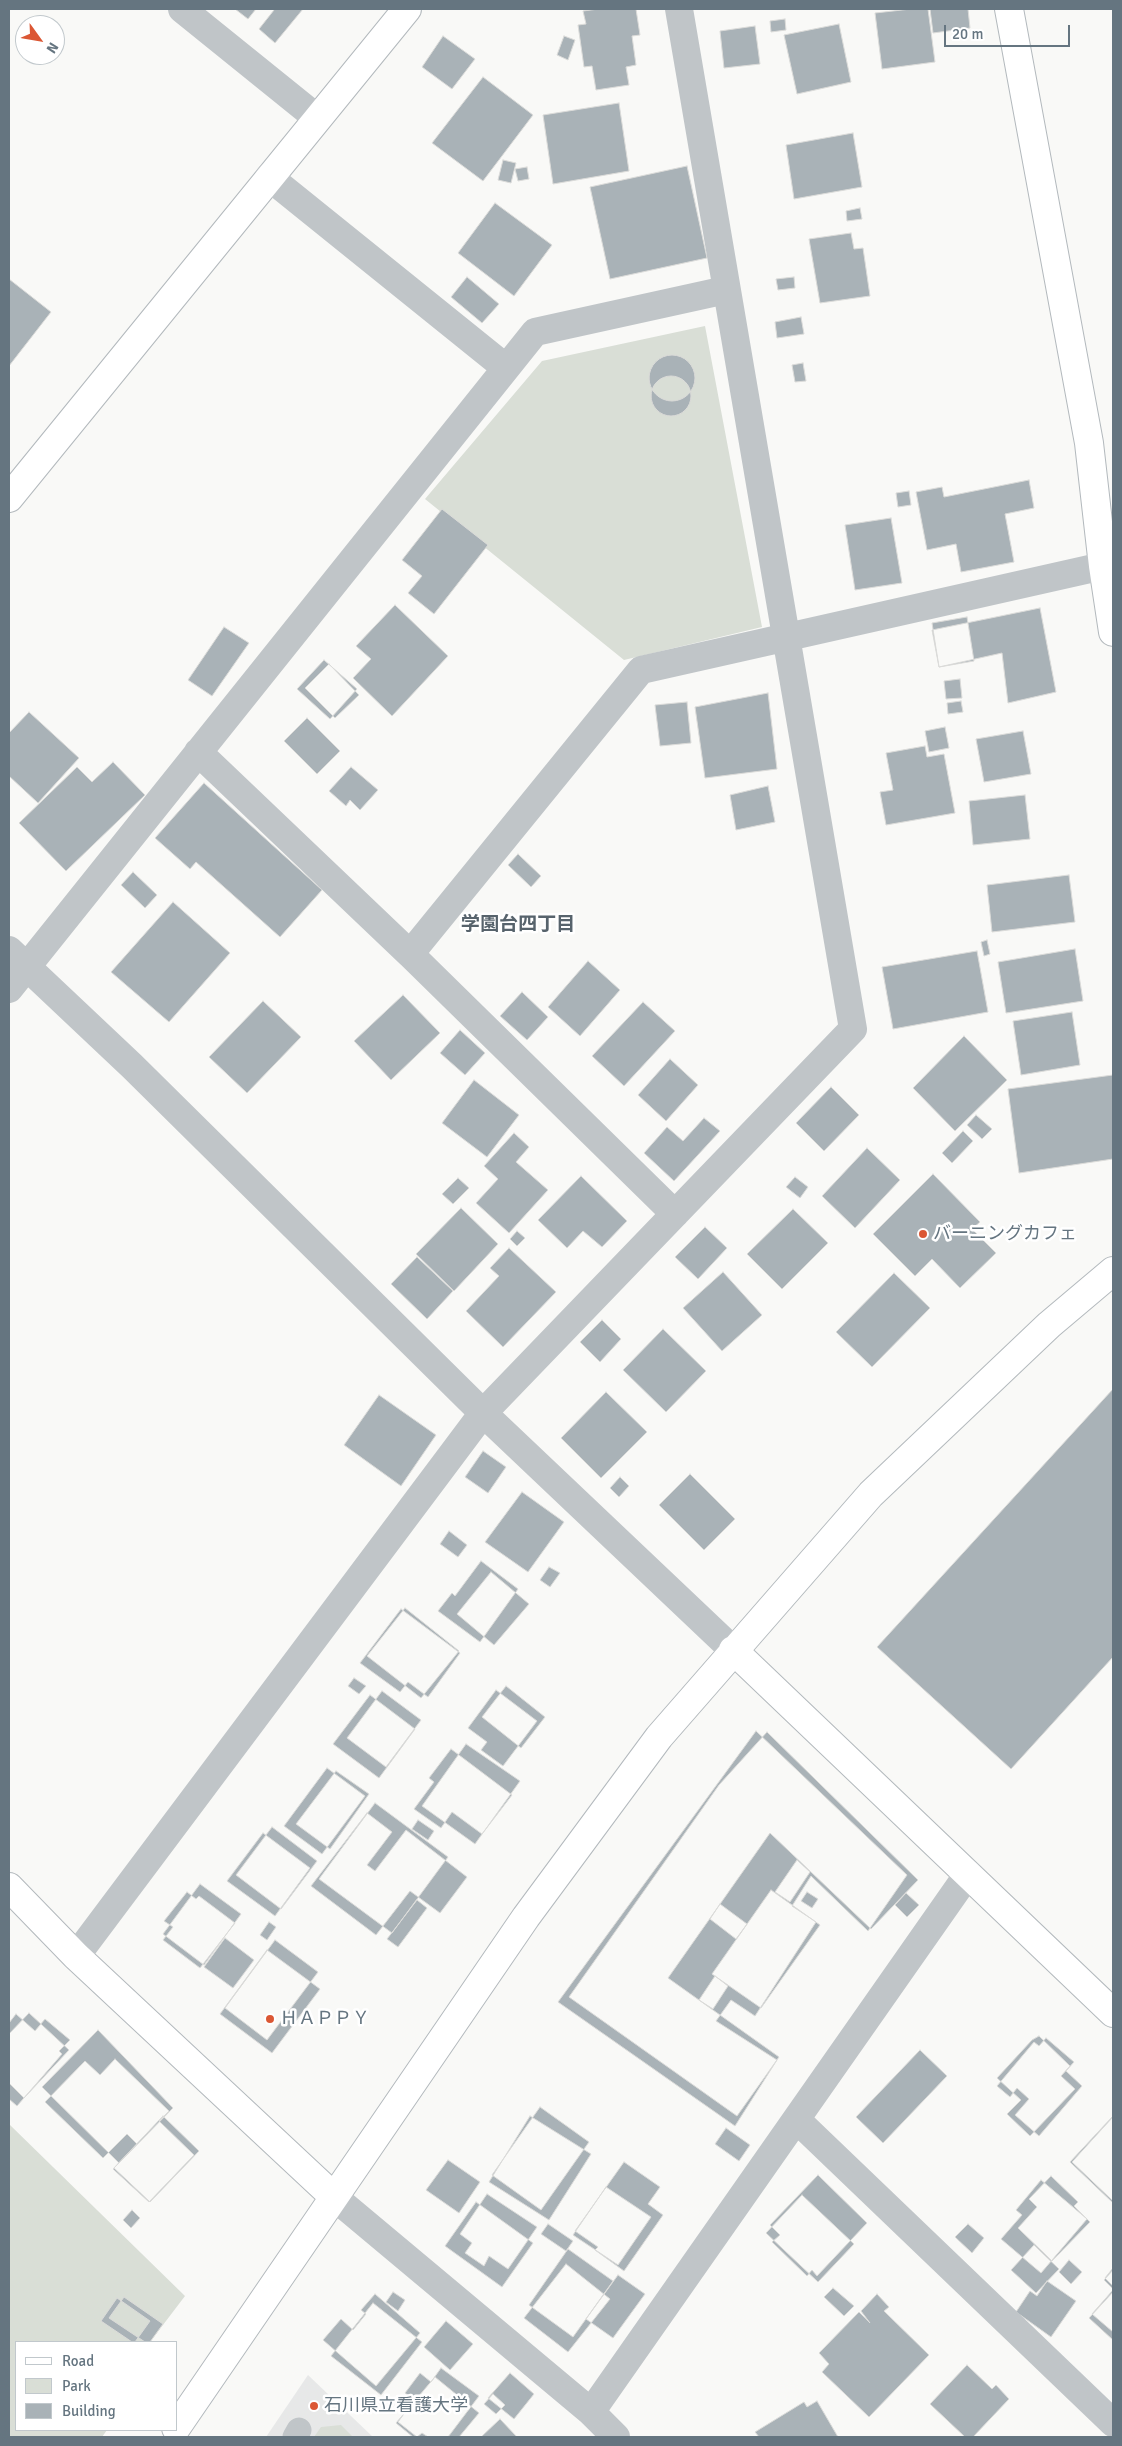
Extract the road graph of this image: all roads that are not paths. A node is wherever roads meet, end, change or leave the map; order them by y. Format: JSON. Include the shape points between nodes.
{"nodes":[{"id":1,"x":182,"y":9,"type":"edge"},
{"id":2,"x":407,"y":9,"type":"edge"},
{"id":3,"x":679,"y":9,"type":"edge"},
{"id":4,"x":1009,"y":9,"type":"edge"},
{"id":5,"x":317,"y":118,"type":"junction"},
{"id":6,"x":269,"y":177,"type":"junction"},
{"id":7,"x":726,"y":290,"type":"junction"},
{"id":8,"x":506,"y":368,"type":"junction"},
{"id":9,"x":9,"y":498,"type":"edge"},
{"id":10,"x":1103,"y":566,"type":"junction"},
{"id":11,"x":1113,"y":632,"type":"edge"},
{"id":12,"x":786,"y":639,"type":"junction"},
{"id":13,"x":198,"y":752,"type":"junction"},
{"id":14,"x":410,"y":954,"type":"junction"},
{"id":15,"x":17,"y":959,"type":"edge"},
{"id":16,"x":9,"y":990,"type":"edge"},
{"id":17,"x":675,"y":1214,"type":"junction"},
{"id":18,"x":1113,"y":1271,"type":"edge"},
{"id":19,"x":482,"y":1413,"type":"junction"},
{"id":20,"x":733,"y":1650,"type":"junction"},
{"id":21,"x":968,"y":1874,"type":"junction"},
{"id":22,"x":9,"y":1886,"type":"edge"},
{"id":23,"x":76,"y":1956,"type":"junction"},
{"id":24,"x":1113,"y":2013,"type":"edge"},
{"id":25,"x":796,"y":2120,"type":"junction"},
{"id":26,"x":334,"y":2198,"type":"junction"},
{"id":27,"x":591,"y":2412,"type":"junction"},
{"id":28,"x":1113,"y":2423,"type":"edge"},
{"id":29,"x":178,"y":2426,"type":"edge"},
{"id":30,"x":616,"y":2437,"type":"edge"}],
"edges":[{"from":1,"to":5,"type":"street"},
{"from":2,"to":5,"type":"street"},
{"from":3,"to":7,"type":"street"},
{"from":4,"to":10,"type":"street","via":[[1088,443]]},
{"from":5,"to":6,"type":"street"},
{"from":6,"to":8,"type":"street"},
{"from":6,"to":9,"type":"street"},
{"from":7,"to":8,"type":"street","via":[[535,332]]},
{"from":7,"to":12,"type":"street"},
{"from":8,"to":13,"type":"street"},
{"from":10,"to":11,"type":"street"},
{"from":10,"to":12,"type":"street"},
{"from":12,"to":14,"type":"street","via":[[641,670]]},
{"from":12,"to":17,"type":"street","via":[[853,1029]]},
{"from":13,"to":14,"type":"street"},
{"from":13,"to":15,"type":"street"},
{"from":14,"to":17,"type":"street"},
{"from":15,"to":16,"type":"street"},
{"from":15,"to":19,"type":"street","via":[[132,1066]]},
{"from":17,"to":19,"type":"street"},
{"from":18,"to":20,"type":"street","via":[[1049,1325],[871,1494]]},
{"from":19,"to":20,"type":"street"},
{"from":19,"to":23,"type":"street"},
{"from":20,"to":21,"type":"street"},
{"from":20,"to":26,"type":"street","via":[[659,1737],[526,1916]]},
{"from":21,"to":24,"type":"street"},
{"from":21,"to":25,"type":"street"},
{"from":22,"to":23,"type":"street"},
{"from":23,"to":26,"type":"street"},
{"from":25,"to":27,"type":"street"},
{"from":25,"to":28,"type":"street"},
{"from":26,"to":27,"type":"street"},
{"from":26,"to":29,"type":"street"},
{"from":27,"to":30,"type":"street"}]}
